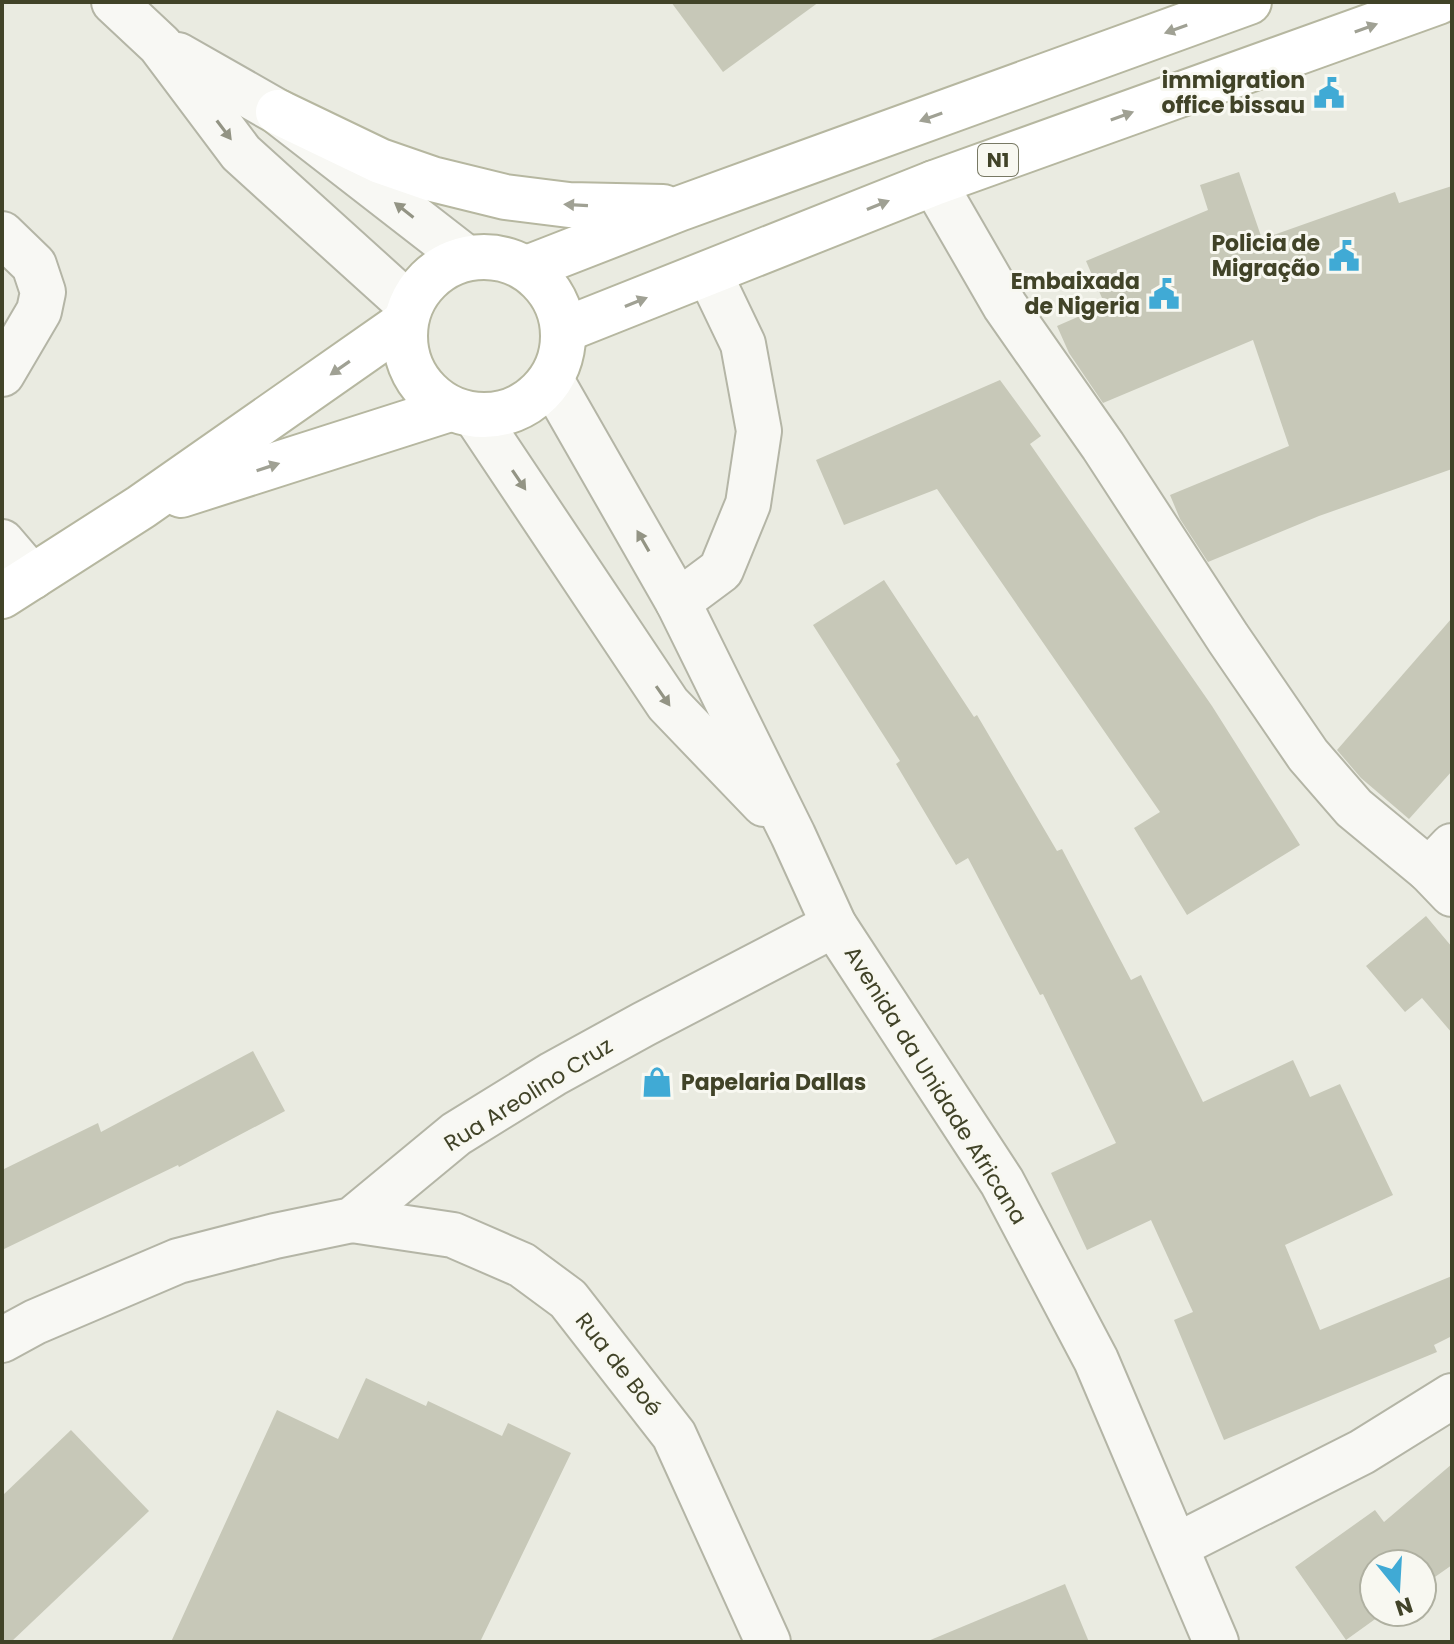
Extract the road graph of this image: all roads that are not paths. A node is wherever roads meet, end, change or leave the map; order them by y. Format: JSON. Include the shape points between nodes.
{"nodes":[{"id":1,"x":114,"y":2,"type":"edge"},
{"id":2,"x":1249,"y":2,"type":"edge"},
{"id":3,"x":1438,"y":2,"type":"edge"},
{"id":4,"x":160,"y":45,"type":"junction"},
{"id":5,"x":278,"y":112,"type":"junction"},
{"id":6,"x":934,"y":183,"type":"junction"},
{"id":7,"x":681,"y":208,"type":"junction"},
{"id":8,"x":2,"y":234,"type":"edge"},
{"id":9,"x":466,"y":258,"type":"junction"},
{"id":10,"x":527,"y":268,"type":"junction"},
{"id":11,"x":709,"y":273,"type":"junction"},
{"id":12,"x":406,"y":314,"type":"junction"},
{"id":13,"x":564,"y":330,"type":"junction"},
{"id":14,"x":2,"y":374,"type":"edge"},
{"id":15,"x":551,"y":380,"type":"junction"},
{"id":16,"x":463,"y":412,"type":"junction"},
{"id":17,"x":141,"y":507,"type":"junction"},
{"id":18,"x":2,"y":542,"type":"edge"},
{"id":19,"x":17,"y":586,"type":"edge"},
{"id":20,"x":678,"y":602,"type":"junction"},
{"id":21,"x":793,"y":835,"type":"junction"},
{"id":22,"x":1444,"y":870,"type":"edge"},
{"id":23,"x":834,"y":925,"type":"junction"},
{"id":24,"x":352,"y":1220,"type":"junction"},
{"id":25,"x":2,"y":1340,"type":"edge"},
{"id":26,"x":1452,"y":1396,"type":"edge"},
{"id":27,"x":1176,"y":1546,"type":"junction"},
{"id":28,"x":768,"y":1642,"type":"edge"},
{"id":29,"x":1216,"y":1642,"type":"edge"}],
"edges":[{"from":1,"to":4,"type":"street"},
{"from":2,"to":7,"type":"main road","one_way":true},
{"from":6,"to":3,"type":"main road","number":"N1","one_way":true},
{"from":4,"to":5,"type":"street"},
{"from":4,"to":12,"type":"street","one_way":true,"via":[[241,153]]},
{"from":7,"to":5,"type":"main road","one_way":true,"via":[[505,197],[380,161]]},
{"from":9,"to":5,"type":"street","one_way":true},
{"from":11,"to":6,"type":"main road","number":"N1","one_way":true},
{"from":6,"to":22,"type":"street","via":[[1005,306],[1308,755],[1354,808]]},
{"from":7,"to":10,"type":"main road"},
{"from":8,"to":14,"type":"street","via":[[34,265],[43,292],[39,311]]},
{"from":9,"to":10,"type":"main road","via":[[497,257]]},
{"from":9,"to":12,"type":"main road","via":[[422,284]]},
{"from":10,"to":13,"type":"main road","via":[[559,306]]},
{"from":13,"to":11,"type":"main road","number":"N1","one_way":true},
{"from":11,"to":20,"type":"street","via":[[743,344],[759,431],[748,504],[721,570]]},
{"from":12,"to":16,"type":"main road","via":[[405,358],[422,388]]},
{"from":12,"to":17,"type":"main road","one_way":true},
{"from":13,"to":15,"type":"main road"},
{"from":15,"to":16,"type":"main road","via":[[531,400],[504,413]]},
{"from":20,"to":15,"type":"street","name":"Avenida da Unidade Africana","one_way":true},
{"from":17,"to":16,"type":"main road","one_way":true},
{"from":16,"to":21,"type":"street","name":"Avenida da Unidade Africana","one_way":true,"via":[[668,704]]},
{"from":17,"to":19,"type":"main road"},
{"from":18,"to":19,"type":"street"},
{"from":20,"to":21,"type":"street","name":"Avenida da Unidade Africana"},
{"from":21,"to":23,"type":"street","name":"Avenida da Unidade Africana"},
{"from":23,"to":24,"type":"street","name":"Rua Areolino Cruz","via":[[553,1074],[456,1134]]},
{"from":23,"to":27,"type":"street","name":"Avenida da Unidade Africana","via":[[1002,1182],[1096,1360]]},
{"from":24,"to":25,"type":"street","name":"Rua Areolino Cruz","via":[[178,1261]]},
{"from":24,"to":28,"type":"street","name":"Rua de Boé","via":[[453,1235],[522,1265],[568,1299],[674,1435]]},
{"from":26,"to":27,"type":"street","via":[[1362,1452]]},
{"from":27,"to":29,"type":"street","name":"Avenida da Unidade Africana"}]}
